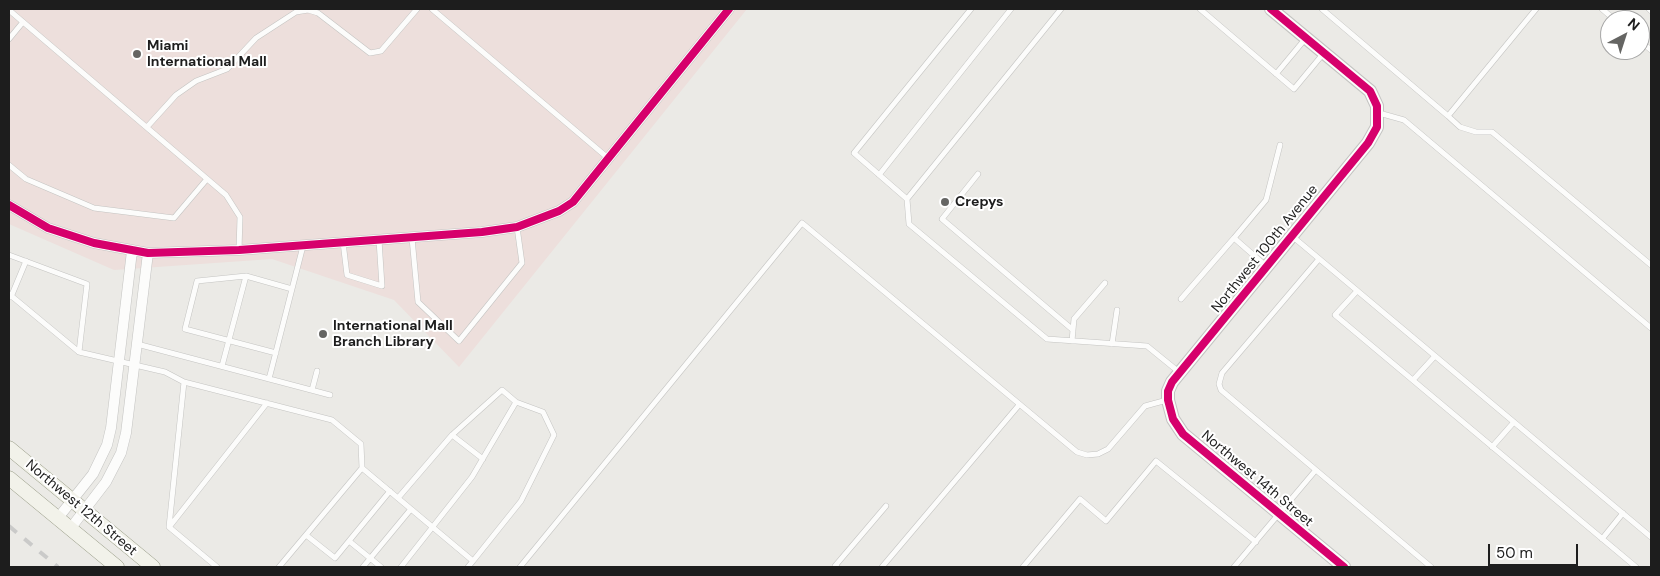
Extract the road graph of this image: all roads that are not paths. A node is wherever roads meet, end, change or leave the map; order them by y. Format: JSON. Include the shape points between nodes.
{"nodes":[{"id":1,"x":417,"y":9,"type":"edge"},
{"id":2,"x":432,"y":9,"type":"edge"},
{"id":3,"x":729,"y":9,"type":"edge"},
{"id":4,"x":971,"y":9,"type":"edge"},
{"id":5,"x":1011,"y":9,"type":"edge"},
{"id":6,"x":1061,"y":9,"type":"edge"},
{"id":7,"x":1200,"y":9,"type":"edge"},
{"id":8,"x":1271,"y":9,"type":"edge"},
{"id":9,"x":1322,"y":9,"type":"edge"},
{"id":10,"x":1333,"y":9,"type":"edge"},
{"id":11,"x":1536,"y":9,"type":"edge"},
{"id":12,"x":9,"y":10,"type":"edge"},
{"id":13,"x":1329,"y":14,"type":"junction"},
{"id":14,"x":23,"y":22,"type":"junction"},
{"id":15,"x":1306,"y":38,"type":"junction"},
{"id":16,"x":9,"y":39,"type":"edge"},
{"id":17,"x":1324,"y":53,"type":"junction"},
{"id":18,"x":1276,"y":74,"type":"junction"},
{"id":19,"x":1378,"y":112,"type":"junction"},
{"id":20,"x":1448,"y":116,"type":"junction"},
{"id":21,"x":147,"y":127,"type":"junction"},
{"id":22,"x":1280,"y":145,"type":"dead end"},
{"id":23,"x":608,"y":158,"type":"junction"},
{"id":24,"x":9,"y":166,"type":"edge"},
{"id":25,"x":978,"y":174,"type":"dead end"},
{"id":26,"x":879,"y":175,"type":"junction"},
{"id":27,"x":207,"y":179,"type":"junction"},
{"id":28,"x":907,"y":199,"type":"junction"},
{"id":29,"x":9,"y":205,"type":"edge"},
{"id":30,"x":517,"y":227,"type":"junction"},
{"id":31,"x":1291,"y":236,"type":"junction"},
{"id":32,"x":412,"y":238,"type":"junction"},
{"id":33,"x":1234,"y":238,"type":"junction"},
{"id":34,"x":379,"y":240,"type":"junction"},
{"id":35,"x":343,"y":242,"type":"junction"},
{"id":36,"x":303,"y":245,"type":"junction"},
{"id":37,"x":240,"y":250,"type":"junction"},
{"id":38,"x":132,"y":251,"type":"junction"},
{"id":39,"x":148,"y":253,"type":"junction"},
{"id":40,"x":9,"y":254,"type":"edge"},
{"id":41,"x":1319,"y":259,"type":"junction"},
{"id":42,"x":26,"y":261,"type":"junction"},
{"id":43,"x":1651,"y":265,"type":"edge"},
{"id":44,"x":1267,"y":266,"type":"junction"},
{"id":45,"x":246,"y":276,"type":"junction"},
{"id":46,"x":1105,"y":283,"type":"dead end"},
{"id":47,"x":292,"y":289,"type":"junction"},
{"id":48,"x":1357,"y":291,"type":"junction"},
{"id":49,"x":10,"y":296,"type":"edge"},
{"id":50,"x":1181,"y":299,"type":"dead end"},
{"id":51,"x":1117,"y":310,"type":"dead end"},
{"id":52,"x":1651,"y":328,"type":"edge"},
{"id":53,"x":1073,"y":330,"type":"junction"},
{"id":54,"x":228,"y":340,"type":"junction"},
{"id":55,"x":1072,"y":341,"type":"junction"},
{"id":56,"x":137,"y":343,"type":"junction"},
{"id":57,"x":1112,"y":344,"type":"junction"},
{"id":58,"x":80,"y":352,"type":"junction"},
{"id":59,"x":276,"y":353,"type":"junction"},
{"id":60,"x":1435,"y":356,"type":"junction"},
{"id":61,"x":118,"y":362,"type":"junction"},
{"id":62,"x":134,"y":366,"type":"junction"},
{"id":63,"x":222,"y":366,"type":"junction"},
{"id":64,"x":317,"y":371,"type":"dead end"},
{"id":65,"x":1180,"y":372,"type":"junction"},
{"id":66,"x":269,"y":379,"type":"junction"},
{"id":67,"x":1413,"y":380,"type":"junction"},
{"id":68,"x":184,"y":382,"type":"junction"},
{"id":69,"x":312,"y":390,"type":"junction"},
{"id":70,"x":330,"y":395,"type":"dead end"},
{"id":71,"x":1168,"y":400,"type":"junction"},
{"id":72,"x":516,"y":402,"type":"junction"},
{"id":73,"x":267,"y":403,"type":"junction"},
{"id":74,"x":1019,"y":405,"type":"junction"},
{"id":75,"x":1514,"y":422,"type":"junction"},
{"id":76,"x":452,"y":435,"type":"junction"},
{"id":77,"x":1492,"y":447,"type":"junction"},
{"id":78,"x":9,"y":448,"type":"edge"},
{"id":79,"x":482,"y":460,"type":"junction"},
{"id":80,"x":362,"y":468,"type":"junction"},
{"id":81,"x":1315,"y":471,"type":"junction"},
{"id":82,"x":9,"y":478,"type":"edge"},
{"id":83,"x":390,"y":491,"type":"junction"},
{"id":84,"x":398,"y":498,"type":"junction"},
{"id":85,"x":72,"y":500,"type":"junction"},
{"id":86,"x":886,"y":506,"type":"dead end"},
{"id":87,"x":410,"y":509,"type":"junction"},
{"id":88,"x":85,"y":510,"type":"junction"},
{"id":89,"x":1279,"y":513,"type":"junction"},
{"id":90,"x":1623,"y":514,"type":"junction"},
{"id":91,"x":58,"y":518,"type":"junction"},
{"id":92,"x":169,"y":527,"type":"junction"},
{"id":93,"x":433,"y":527,"type":"junction"},
{"id":94,"x":70,"y":529,"type":"junction"},
{"id":95,"x":306,"y":535,"type":"junction"},
{"id":96,"x":1651,"y":537,"type":"edge"},
{"id":97,"x":1602,"y":539,"type":"junction"},
{"id":98,"x":349,"y":541,"type":"junction"},
{"id":99,"x":1256,"y":542,"type":"junction"},
{"id":100,"x":370,"y":558,"type":"junction"},
{"id":101,"x":473,"y":561,"type":"junction"},
{"id":102,"x":117,"y":567,"type":"edge"},
{"id":103,"x":153,"y":567,"type":"edge"},
{"id":104,"x":217,"y":567,"type":"edge"},
{"id":105,"x":279,"y":567,"type":"edge"},
{"id":106,"x":363,"y":567,"type":"edge"},
{"id":107,"x":381,"y":567,"type":"edge"},
{"id":108,"x":401,"y":567,"type":"edge"},
{"id":109,"x":468,"y":567,"type":"edge"},
{"id":110,"x":520,"y":567,"type":"edge"},
{"id":111,"x":837,"y":567,"type":"edge"},
{"id":112,"x":882,"y":567,"type":"edge"},
{"id":113,"x":1023,"y":567,"type":"edge"},
{"id":114,"x":1234,"y":567,"type":"edge"},
{"id":115,"x":1344,"y":567,"type":"edge"},
{"id":116,"x":1430,"y":567,"type":"edge"},
{"id":117,"x":1636,"y":567,"type":"edge"}],
"edges":[{"from":1,"to":21,"type":"lane","via":[[381,51],[370,54],[318,14],[308,10],[296,12],[256,38],[227,69],[196,81],[176,95]]},
{"from":2,"to":23,"type":"lane"},
{"from":3,"to":23,"type":"street"},
{"from":4,"to":26,"type":"lane","via":[[854,153]]},
{"from":5,"to":26,"type":"lane"},
{"from":6,"to":28,"type":"lane"},
{"from":7,"to":18,"type":"lane"},
{"from":8,"to":15,"type":"street"},
{"from":9,"to":13,"type":"lane"},
{"from":10,"to":13,"type":"lane"},
{"from":11,"to":20,"type":"lane"},
{"from":12,"to":14,"type":"lane"},
{"from":13,"to":20,"type":"lane"},
{"from":14,"to":16,"type":"lane"},
{"from":14,"to":21,"type":"lane"},
{"from":15,"to":17,"type":"street"},
{"from":15,"to":18,"type":"lane"},
{"from":17,"to":18,"type":"lane","via":[[1294,89]]},
{"from":17,"to":19,"type":"street","via":[[1370,92]]},
{"from":19,"to":31,"type":"street","name":"Northwest 100th Avenue","via":[[1374,136]]},
{"from":19,"to":52,"type":"lane","via":[[1404,120]]},
{"from":20,"to":43,"type":"lane","via":[[1460,127],[1492,132]]},
{"from":21,"to":27,"type":"lane"},
{"from":22,"to":33,"type":"lane","via":[[1266,200]]},
{"from":23,"to":30,"type":"street","via":[[573,202],[559,211]]},
{"from":24,"to":27,"type":"lane","via":[[26,179],[94,208],[174,218]]},
{"from":25,"to":53,"type":"lane","via":[[942,218]]},
{"from":26,"to":28,"type":"lane"},
{"from":27,"to":37,"type":"lane","via":[[226,195],[240,218]]},
{"from":28,"to":55,"type":"lane","via":[[909,224],[1047,339]]},
{"from":29,"to":38,"type":"street","via":[[48,228],[94,244]]},
{"from":30,"to":32,"type":"street"},
{"from":30,"to":32,"type":"lane","via":[[522,263],[459,341],[418,302]]},
{"from":31,"to":41,"type":"lane"},
{"from":31,"to":44,"type":"street","name":"Northwest 100th Avenue"},
{"from":32,"to":34,"type":"street"},
{"from":33,"to":44,"type":"lane"},
{"from":33,"to":50,"type":"lane"},
{"from":34,"to":35,"type":"street"},
{"from":34,"to":35,"type":"lane","via":[[382,286],[347,275]]},
{"from":35,"to":36,"type":"street"},
{"from":36,"to":37,"type":"street"},
{"from":36,"to":47,"type":"lane"},
{"from":37,"to":39,"type":"street"},
{"from":38,"to":39,"type":"street"},
{"from":38,"to":61,"type":"street"},
{"from":39,"to":56,"type":"street"},
{"from":40,"to":42,"type":"lane"},
{"from":41,"to":48,"type":"lane"},
{"from":41,"to":81,"type":"lane","via":[[1222,373],[1219,384],[1228,399]]},
{"from":42,"to":49,"type":"lane"},
{"from":42,"to":58,"type":"lane","via":[[87,284]]},
{"from":44,"to":65,"type":"street","name":"Northwest 100th Avenue"},
{"from":45,"to":47,"type":"lane"},
{"from":45,"to":54,"type":"lane"},
{"from":45,"to":54,"type":"lane","via":[[198,281],[185,328]]},
{"from":46,"to":53,"type":"lane","via":[[1074,320]]},
{"from":47,"to":59,"type":"lane"},
{"from":48,"to":60,"type":"lane"},
{"from":48,"to":67,"type":"lane","via":[[1335,315]]},
{"from":49,"to":58,"type":"lane"},
{"from":51,"to":57,"type":"lane"},
{"from":53,"to":55,"type":"lane"},
{"from":54,"to":59,"type":"lane"},
{"from":54,"to":63,"type":"lane"},
{"from":55,"to":57,"type":"lane"},
{"from":56,"to":62,"type":"street"},
{"from":56,"to":63,"type":"lane"},
{"from":57,"to":65,"type":"lane","via":[[1147,346]]},
{"from":58,"to":61,"type":"lane"},
{"from":59,"to":66,"type":"lane"},
{"from":60,"to":67,"type":"lane"},
{"from":60,"to":75,"type":"lane"},
{"from":61,"to":62,"type":"lane"},
{"from":61,"to":85,"type":"street","via":[[112,428],[107,445],[101,462]]},
{"from":62,"to":68,"type":"lane","via":[[166,372]]},
{"from":62,"to":88,"type":"street","via":[[121,453],[114,469]]},
{"from":63,"to":66,"type":"lane"},
{"from":64,"to":69,"type":"lane"},
{"from":65,"to":71,"type":"street","name":"Northwest 100th Avenue","via":[[1168,391]]},
{"from":66,"to":69,"type":"lane"},
{"from":67,"to":77,"type":"lane"},
{"from":68,"to":73,"type":"lane"},
{"from":68,"to":92,"type":"lane"},
{"from":69,"to":70,"type":"lane"},
{"from":71,"to":74,"type":"lane","via":[[1145,406],[1108,449],[1087,455],[1077,452]]},
{"from":71,"to":89,"type":"street","name":"Northwest 14th Street","via":[[1173,419],[1184,434]]},
{"from":72,"to":76,"type":"lane","via":[[502,390]]},
{"from":72,"to":79,"type":"lane"},
{"from":72,"to":101,"type":"lane","via":[[544,412],[554,435],[521,502]]},
{"from":73,"to":80,"type":"lane","via":[[332,420],[361,444]]},
{"from":73,"to":92,"type":"lane"},
{"from":74,"to":110,"type":"lane","via":[[802,223]]},
{"from":74,"to":112,"type":"lane"},
{"from":75,"to":77,"type":"lane"},
{"from":75,"to":90,"type":"lane"},
{"from":76,"to":79,"type":"lane"},
{"from":76,"to":84,"type":"lane"},
{"from":77,"to":97,"type":"lane"},
{"from":78,"to":85,"type":"main road","name":"Northwest 12th Street"},
{"from":79,"to":93,"type":"lane"},
{"from":80,"to":83,"type":"lane"},
{"from":80,"to":95,"type":"lane"},
{"from":81,"to":89,"type":"lane"},
{"from":81,"to":116,"type":"lane"},
{"from":82,"to":91,"type":"main road","name":"Northwest 12th Street"},
{"from":83,"to":84,"type":"lane"},
{"from":83,"to":98,"type":"lane"},
{"from":84,"to":87,"type":"lane"},
{"from":85,"to":88,"type":"main road","name":"Northwest 12th Street"},
{"from":85,"to":91,"type":"street"},
{"from":86,"to":111,"type":"lane"},
{"from":87,"to":93,"type":"lane"},
{"from":87,"to":100,"type":"lane"},
{"from":88,"to":94,"type":"street"},
{"from":88,"to":103,"type":"main road","name":"Northwest 12th Street"},
{"from":89,"to":99,"type":"lane"},
{"from":89,"to":115,"type":"street","name":"Northwest 14th Street"},
{"from":90,"to":96,"type":"lane"},
{"from":90,"to":97,"type":"lane"},
{"from":91,"to":94,"type":"main road","name":"Northwest 12th Street"},
{"from":92,"to":104,"type":"lane"},
{"from":93,"to":101,"type":"lane"},
{"from":93,"to":108,"type":"lane"},
{"from":94,"to":102,"type":"main road","name":"Northwest 12th Street"},
{"from":95,"to":98,"type":"lane","via":[[335,558]]},
{"from":95,"to":105,"type":"lane"},
{"from":97,"to":117,"type":"lane"},
{"from":98,"to":100,"type":"lane"},
{"from":99,"to":113,"type":"lane","via":[[1156,461],[1106,521],[1080,499]]},
{"from":99,"to":114,"type":"lane"},
{"from":100,"to":106,"type":"lane"},
{"from":100,"to":107,"type":"lane"},
{"from":101,"to":109,"type":"lane"}]}
